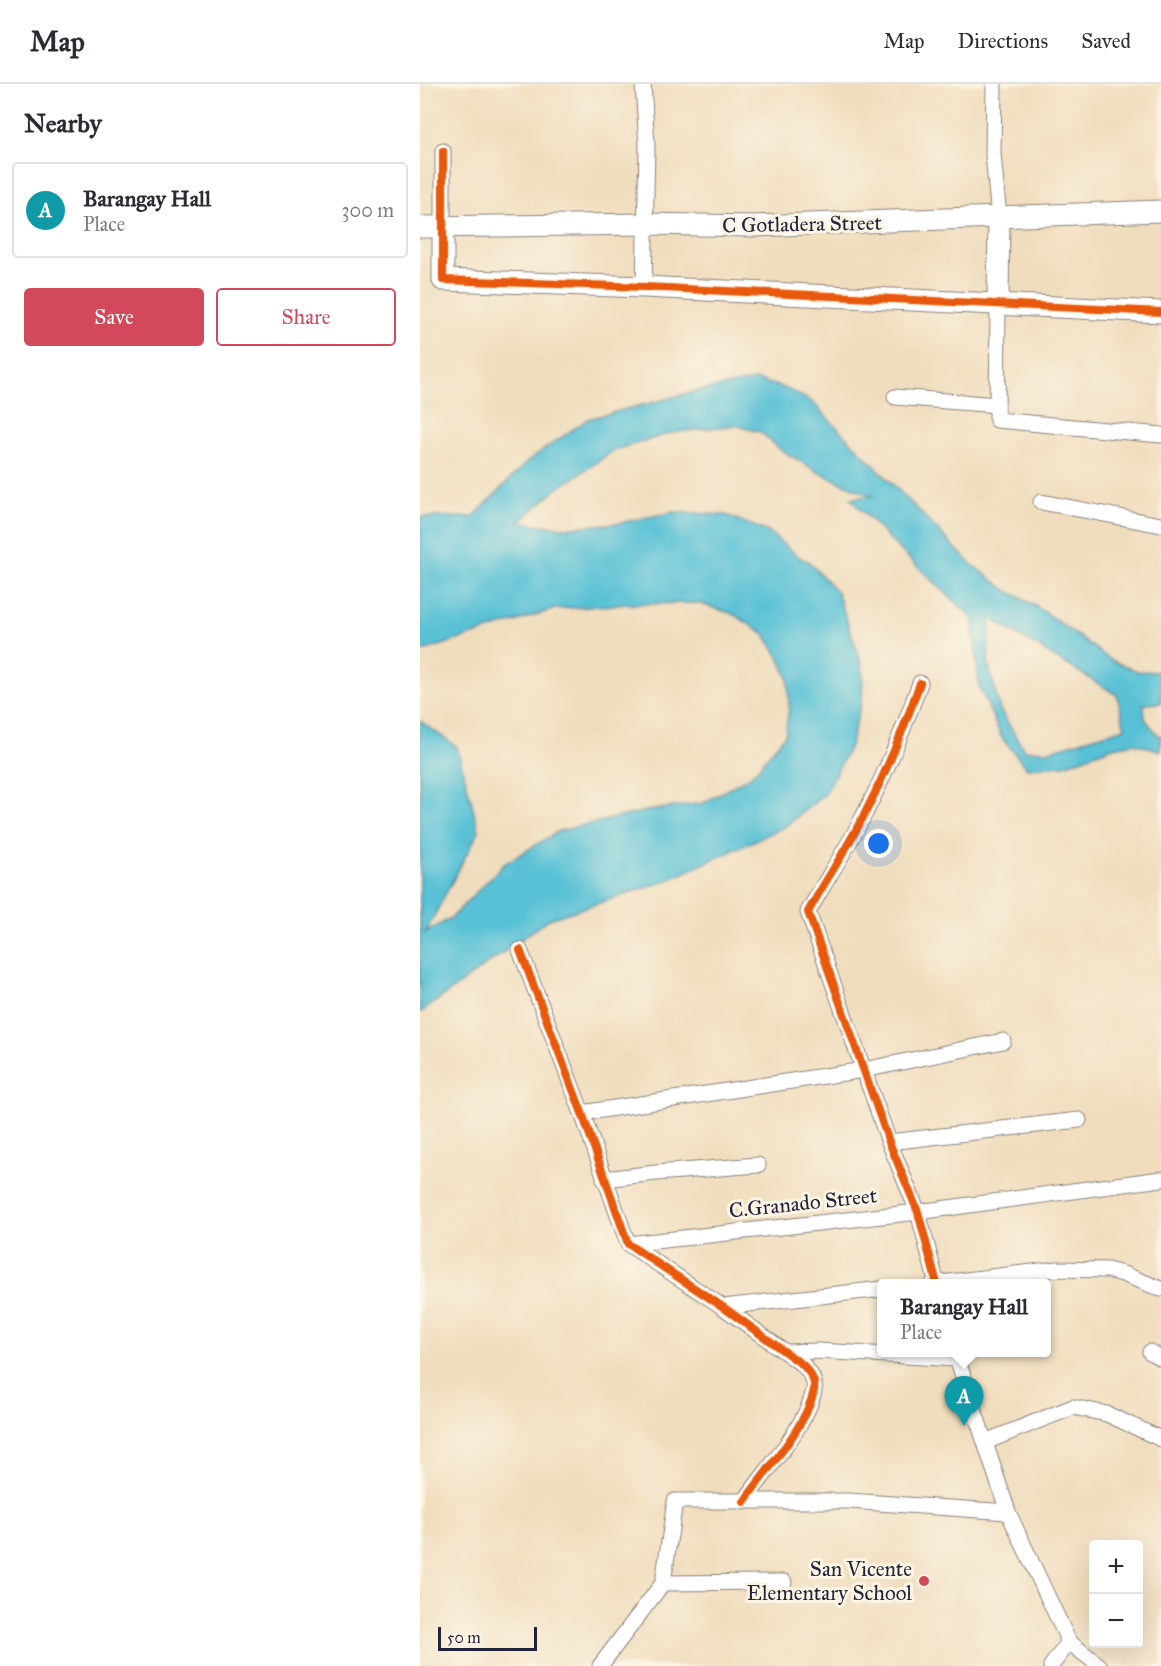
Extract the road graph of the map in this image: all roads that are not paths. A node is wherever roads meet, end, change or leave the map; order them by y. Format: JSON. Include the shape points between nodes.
{"nodes":[{"id":1,"x":643,"y":84,"type":"edge"},
{"id":2,"x":994,"y":84,"type":"edge"},
{"id":3,"x":443,"y":151,"type":"dead end"},
{"id":4,"x":1161,"y":212,"type":"edge"},
{"id":5,"x":999,"y":218,"type":"junction"},
{"id":6,"x":645,"y":224,"type":"junction"},
{"id":7,"x":420,"y":227,"type":"edge"},
{"id":8,"x":443,"y":227,"type":"junction"},
{"id":9,"x":644,"y":287,"type":"junction"},
{"id":10,"x":998,"y":304,"type":"junction"},
{"id":11,"x":1161,"y":312,"type":"edge"},
{"id":12,"x":895,"y":397,"type":"dead end"},
{"id":13,"x":997,"y":413,"type":"junction"},
{"id":14,"x":1161,"y":435,"type":"edge"},
{"id":15,"x":1041,"y":502,"type":"dead end"},
{"id":16,"x":1161,"y":525,"type":"edge"},
{"id":17,"x":920,"y":683,"type":"dead end"},
{"id":18,"x":520,"y":950,"type":"dead end"},
{"id":19,"x":1003,"y":1041,"type":"dead end"},
{"id":20,"x":864,"y":1070,"type":"junction"},
{"id":21,"x":582,"y":1113,"type":"junction"},
{"id":22,"x":1079,"y":1120,"type":"dead end"},
{"id":23,"x":889,"y":1142,"type":"junction"},
{"id":24,"x":758,"y":1165,"type":"dead end"},
{"id":25,"x":604,"y":1179,"type":"junction"},
{"id":26,"x":1161,"y":1179,"type":"edge"},
{"id":27,"x":918,"y":1212,"type":"junction"},
{"id":28,"x":628,"y":1244,"type":"junction"},
{"id":29,"x":935,"y":1279,"type":"edge"},
{"id":30,"x":971,"y":1279,"type":"edge"},
{"id":31,"x":1161,"y":1289,"type":"edge"},
{"id":32,"x":877,"y":1290,"type":"edge"},
{"id":33,"x":723,"y":1307,"type":"junction"},
{"id":34,"x":818,"y":1351,"type":"junction"},
{"id":35,"x":786,"y":1352,"type":"junction"},
{"id":36,"x":877,"y":1353,"type":"edge"},
{"id":37,"x":956,"y":1357,"type":"edge"},
{"id":38,"x":812,"y":1374,"type":"junction"},
{"id":39,"x":1161,"y":1439,"type":"edge"},
{"id":40,"x":985,"y":1442,"type":"junction"},
{"id":41,"x":744,"y":1502,"type":"junction"},
{"id":42,"x":1008,"y":1512,"type":"junction"},
{"id":43,"x":784,"y":1582,"type":"dead end"},
{"id":44,"x":663,"y":1583,"type":"junction"},
{"id":45,"x":1069,"y":1642,"type":"junction"},
{"id":46,"x":603,"y":1665,"type":"edge"},
{"id":47,"x":1051,"y":1666,"type":"edge"},
{"id":48,"x":1100,"y":1666,"type":"edge"}],
"edges":[{"from":1,"to":6,"type":"street","via":[[647,146]]},
{"from":2,"to":5,"type":"street","via":[[993,154]]},
{"from":3,"to":8,"type":"street"},
{"from":4,"to":5,"type":"street","name":"C Gotladera Street"},
{"from":5,"to":6,"type":"street","name":"C Gotladera Street","via":[[764,226]]},
{"from":5,"to":10,"type":"street"},
{"from":6,"to":8,"type":"street","name":"C Gotladera Street"},
{"from":6,"to":9,"type":"street"},
{"from":7,"to":8,"type":"street","name":"C Gotladera Street"},
{"from":8,"to":9,"type":"street","via":[[443,280]]},
{"from":9,"to":10,"type":"street"},
{"from":10,"to":11,"type":"street"},
{"from":10,"to":13,"type":"street"},
{"from":12,"to":13,"type":"street"},
{"from":13,"to":14,"type":"street"},
{"from":15,"to":16,"type":"street"},
{"from":17,"to":20,"type":"street","via":[[905,725],[856,830],[808,912]]},
{"from":18,"to":21,"type":"street"},
{"from":19,"to":20,"type":"street"},
{"from":20,"to":21,"type":"street"},
{"from":20,"to":23,"type":"street"},
{"from":21,"to":25,"type":"street"},
{"from":22,"to":23,"type":"street"},
{"from":23,"to":27,"type":"street"},
{"from":24,"to":25,"type":"street"},
{"from":25,"to":28,"type":"street"},
{"from":26,"to":27,"type":"street","name":"C.Granado Street"},
{"from":27,"to":28,"type":"street","name":"C.Granado Street"},
{"from":27,"to":29,"type":"street"},
{"from":28,"to":33,"type":"street"},
{"from":30,"to":31,"type":"street","via":[[1057,1269],[1107,1270]]},
{"from":32,"to":33,"type":"street"},
{"from":33,"to":35,"type":"street"},
{"from":34,"to":35,"type":"street"},
{"from":34,"to":36,"type":"street"},
{"from":34,"to":38,"type":"street"},
{"from":35,"to":38,"type":"street"},
{"from":37,"to":40,"type":"street"},
{"from":38,"to":41,"type":"street","via":[[814,1388],[804,1416]]},
{"from":39,"to":40,"type":"street","via":[[1107,1414],[1073,1407]]},
{"from":40,"to":42,"type":"street"},
{"from":41,"to":42,"type":"street","via":[[870,1502]]},
{"from":41,"to":44,"type":"street","via":[[675,1501]]},
{"from":42,"to":45,"type":"street"},
{"from":43,"to":44,"type":"street"},
{"from":44,"to":46,"type":"street"},
{"from":45,"to":47,"type":"street"},
{"from":45,"to":48,"type":"street"}]}
